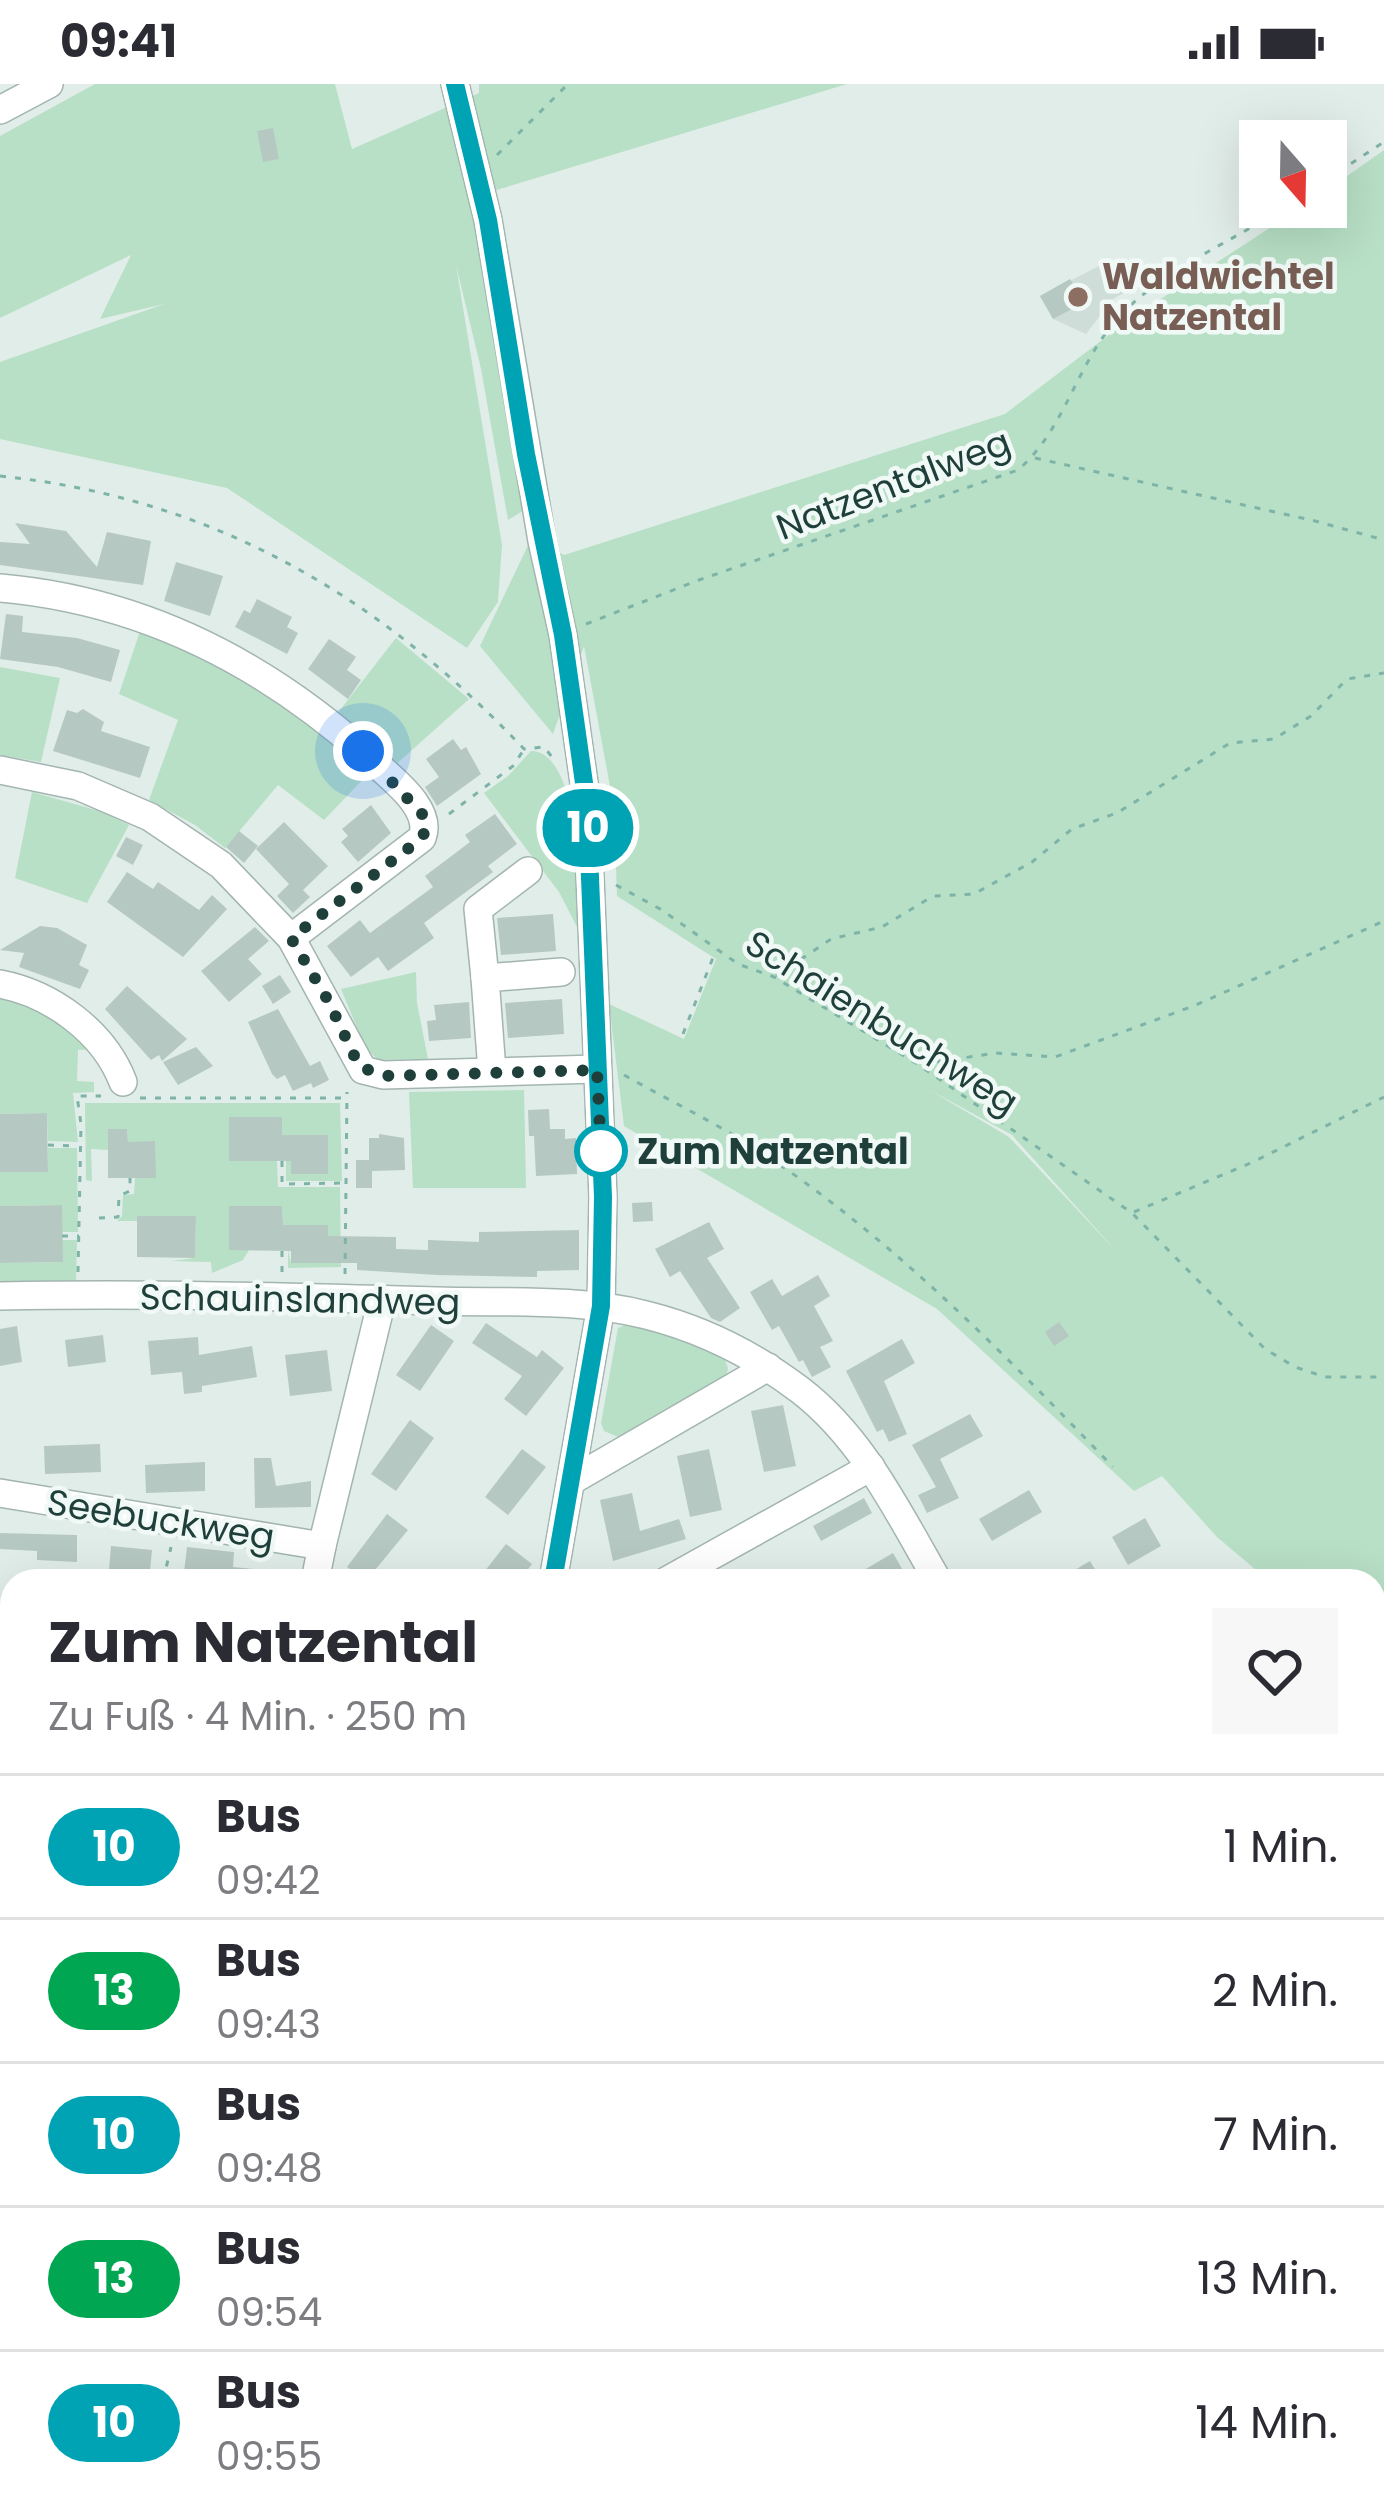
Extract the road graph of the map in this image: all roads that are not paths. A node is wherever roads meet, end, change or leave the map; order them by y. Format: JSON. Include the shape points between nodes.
{"nodes":[{"id":1,"x":49,"y":84,"type":"edge"},
{"id":2,"x":455,"y":84,"type":"edge"},
{"id":3,"x":0,"y":110,"type":"edge"},
{"id":4,"x":0,"y":587,"type":"edge"},
{"id":5,"x":0,"y":770,"type":"edge"},
{"id":6,"x":528,"y":871,"type":"dead end"},
{"id":7,"x":291,"y":938,"type":"junction"},
{"id":8,"x":561,"y":972,"type":"dead end"},
{"id":9,"x":485,"y":978,"type":"junction"},
{"id":10,"x":0,"y":984,"type":"edge"},
{"id":11,"x":492,"y":1071,"type":"junction"},
{"id":12,"x":609,"y":1071,"type":"junction"},
{"id":13,"x":127,"y":1092,"type":"road end"},
{"id":14,"x":0,"y":1296,"type":"edge"},
{"id":15,"x":382,"y":1300,"type":"junction"},
{"id":16,"x":601,"y":1306,"type":"junction"},
{"id":17,"x":768,"y":1367,"type":"junction"},
{"id":18,"x":871,"y":1467,"type":"junction"},
{"id":19,"x":571,"y":1481,"type":"junction"},
{"id":20,"x":0,"y":1493,"type":"edge"},
{"id":21,"x":322,"y":1546,"type":"junction"},
{"id":22,"x":317,"y":1569,"type":"edge"},
{"id":23,"x":555,"y":1569,"type":"edge"},
{"id":24,"x":688,"y":1569,"type":"edge"},
{"id":25,"x":931,"y":1569,"type":"edge"}],
"edges":[{"from":1,"to":3,"type":"street"},
{"from":2,"to":12,"type":"street","via":[[563,635],[587,804]]},
{"from":4,"to":7,"type":"street","via":[[99,603],[215,647],[334,724],[422,814],[422,838]]},
{"from":5,"to":7,"type":"street","via":[[79,786],[150,817],[221,865]]},
{"from":6,"to":9,"type":"street","via":[[478,908]]},
{"from":7,"to":11,"type":"street","via":[[363,1070]]},
{"from":8,"to":9,"type":"street"},
{"from":9,"to":11,"type":"street"},
{"from":10,"to":13,"type":"street","via":[[52,1004],[91,1031]]},
{"from":11,"to":12,"type":"street"},
{"from":12,"to":16,"type":"street"},
{"from":14,"to":15,"type":"street","name":"Schauinslandweg"},
{"from":15,"to":16,"type":"street","name":"Schauinslandweg"},
{"from":15,"to":21,"type":"street","name":"Seebuckweg"},
{"from":16,"to":17,"type":"street","name":"Schauinslandweg","via":[[689,1328]]},
{"from":16,"to":19,"type":"street"},
{"from":17,"to":18,"type":"street","name":"Schauinslandweg","via":[[805,1393]]},
{"from":17,"to":19,"type":"street"},
{"from":18,"to":24,"type":"street"},
{"from":18,"to":25,"type":"street","name":"Schauinslandweg"},
{"from":19,"to":23,"type":"street"},
{"from":20,"to":21,"type":"street","name":"Seebuckweg"},
{"from":21,"to":22,"type":"street","name":"Seebuckweg"}]}
